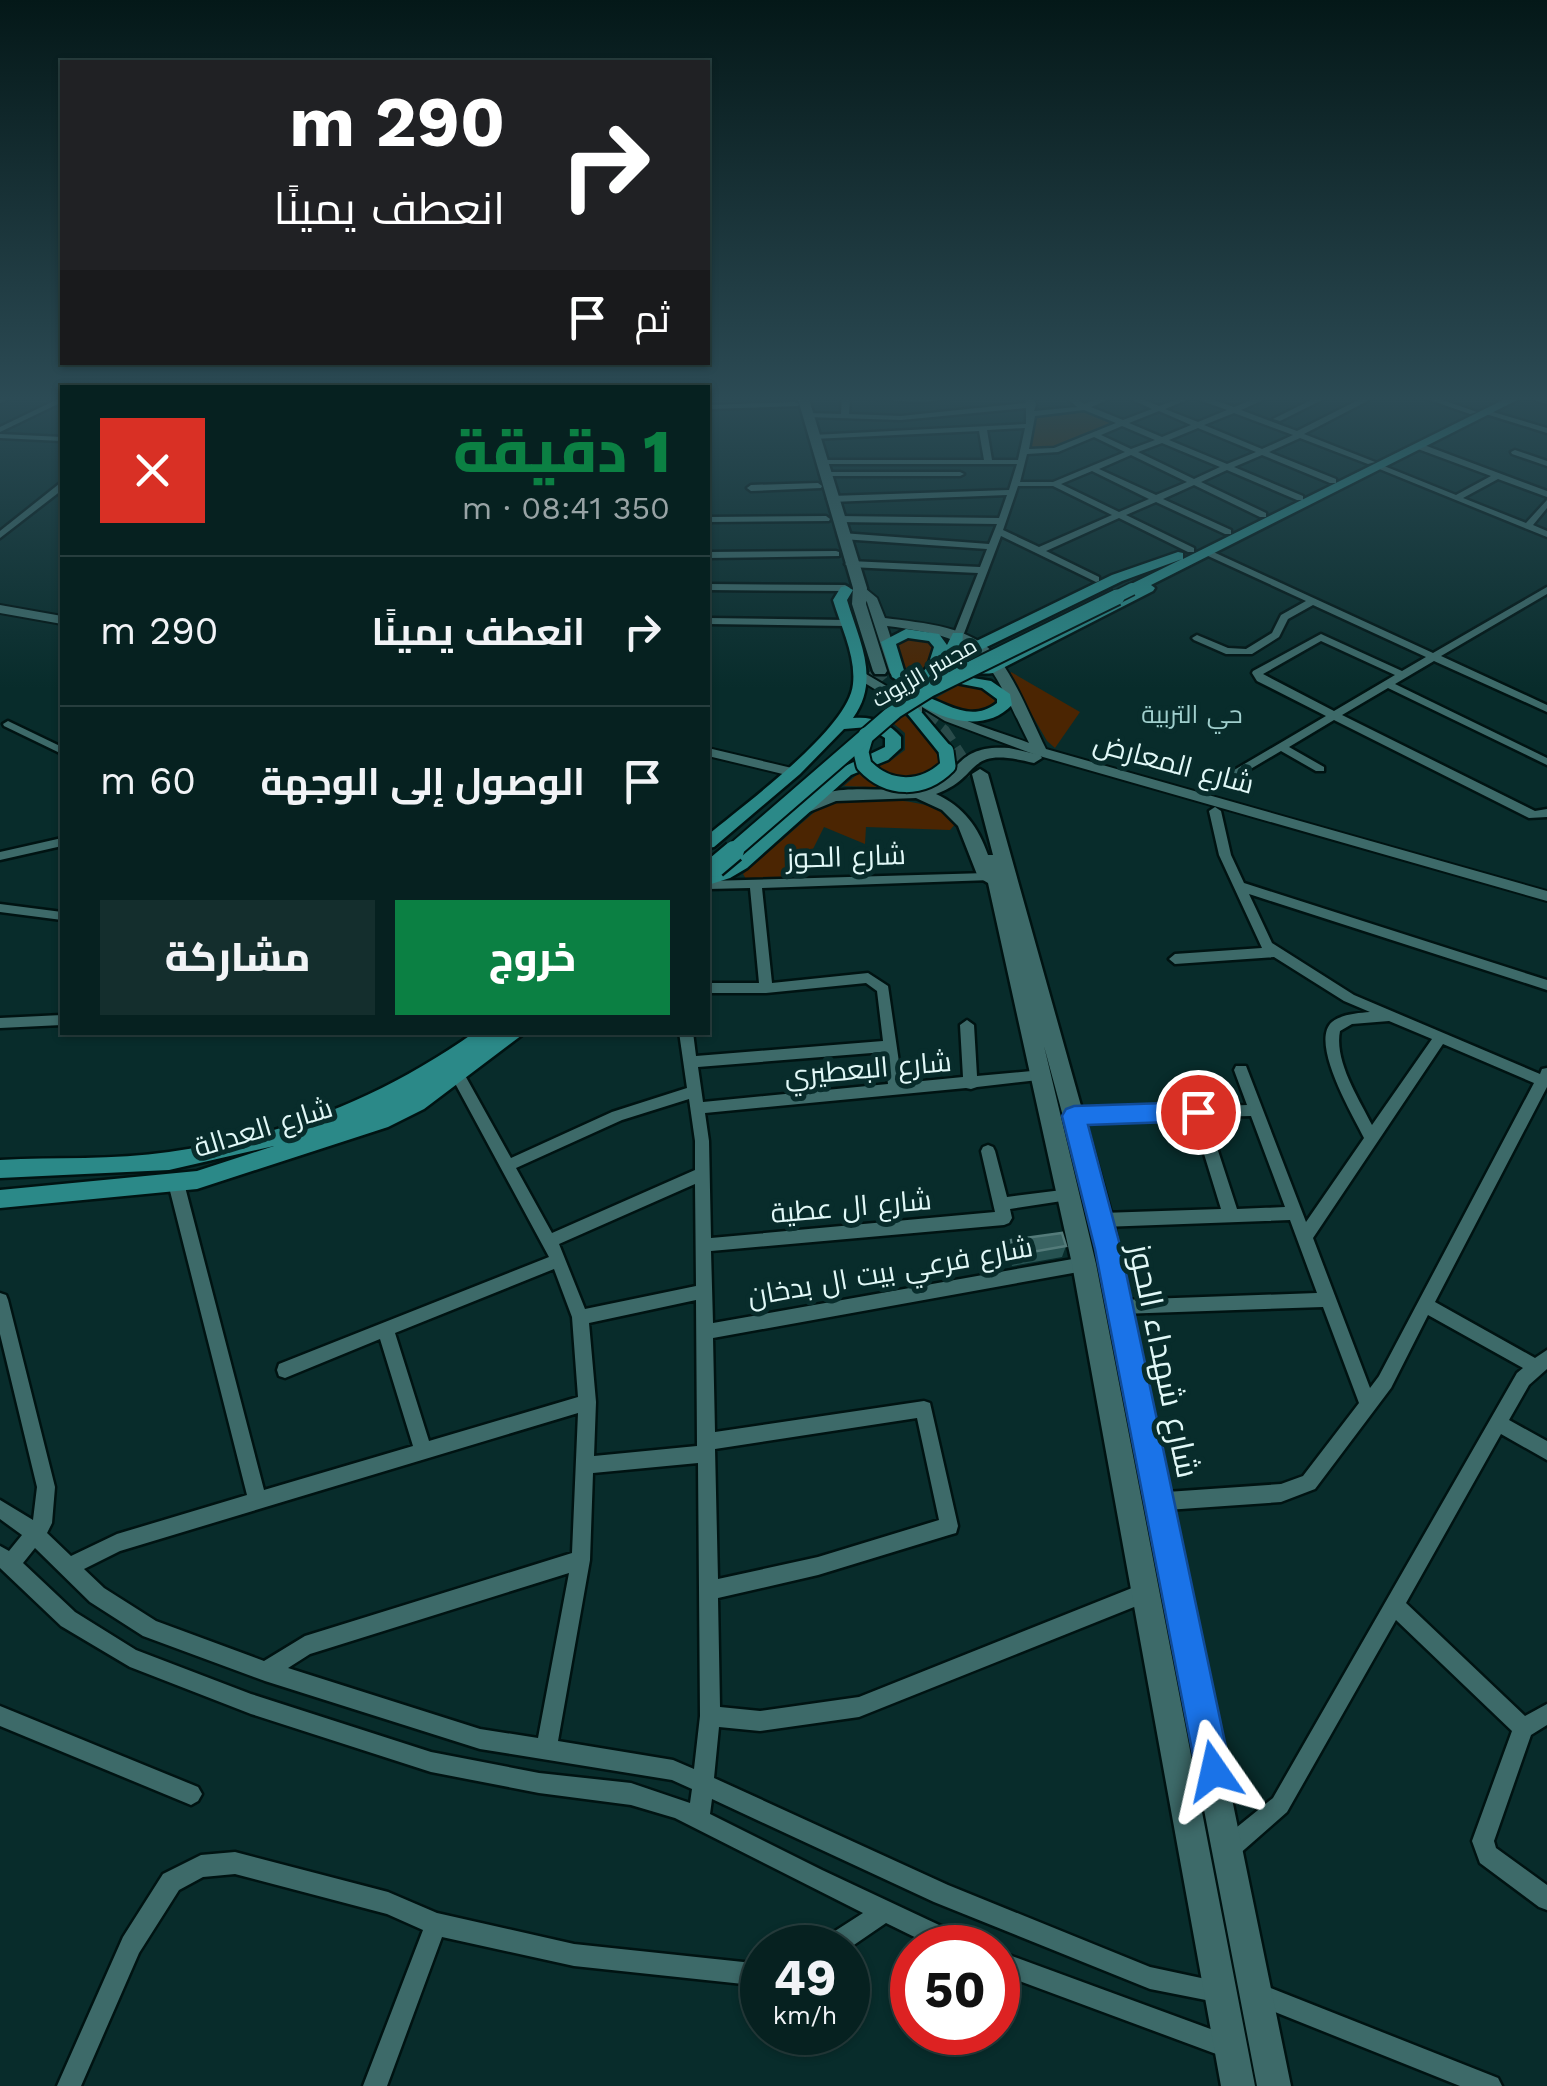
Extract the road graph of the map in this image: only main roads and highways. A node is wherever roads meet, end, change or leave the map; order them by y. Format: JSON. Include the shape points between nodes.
{"nodes":[{"id":1,"x":826,"y":493,"type":"edge"},
{"id":2,"x":829,"y":493,"type":"edge"},
{"id":3,"x":1309,"y":493,"type":"edge"},
{"id":4,"x":1322,"y":493,"type":"edge"},
{"id":5,"x":832,"y":519,"type":"junction"},
{"id":6,"x":839,"y":545,"type":"junction"},
{"id":7,"x":1186,"y":553,"type":"junction"},
{"id":8,"x":1168,"y":572,"type":"junction"},
{"id":9,"x":1127,"y":586,"type":"junction"},
{"id":10,"x":850,"y":589,"type":"junction"},
{"id":11,"x":958,"y":636,"type":"road end"},
{"id":12,"x":958,"y":656,"type":"junction"},
{"id":13,"x":871,"y":673,"type":"junction"},
{"id":14,"x":899,"y":677,"type":"road end"},
{"id":15,"x":944,"y":682,"type":"junction"},
{"id":16,"x":914,"y":697,"type":"junction"},
{"id":17,"x":838,"y":726,"type":"junction"},
{"id":18,"x":866,"y":735,"type":"junction"},
{"id":19,"x":1004,"y":752,"type":"junction"},
{"id":20,"x":1038,"y":755,"type":"road end"},
{"id":21,"x":976,"y":775,"type":"tunnel mouth"},
{"id":22,"x":916,"y":792,"type":"junction"},
{"id":23,"x":794,"y":816,"type":"junction"},
{"id":24,"x":710,"y":841,"type":"edge"},
{"id":25,"x":710,"y":872,"type":"edge"},
{"id":26,"x":710,"y":872,"type":"edge"},
{"id":27,"x":710,"y":873,"type":"edge"},
{"id":28,"x":1012,"y":910,"type":"junction"},
{"id":29,"x":482,"y":1035,"type":"edge"},
{"id":30,"x":512,"y":1035,"type":"edge"},
{"id":31,"x":1047,"y":1067,"type":"junction"},
{"id":32,"x":0,"y":1169,"type":"edge"},
{"id":33,"x":0,"y":1199,"type":"edge"},
{"id":34,"x":1238,"y":2086,"type":"edge"},
{"id":35,"x":1274,"y":2086,"type":"edge"}],
"edges":[{"from":1,"to":5,"type":"main road"},
{"from":2,"to":5,"type":"main road"},
{"from":3,"to":7,"type":"main road"},
{"from":4,"to":8,"type":"main road"},
{"from":5,"to":6,"type":"main road"},
{"from":6,"to":10,"type":"main road"},
{"from":6,"to":10,"type":"main road","via":[[850,564]]},
{"from":7,"to":9,"type":"main road"},
{"from":7,"to":12,"type":"main road"},
{"from":8,"to":9,"type":"main road"},
{"from":8,"to":12,"type":"main road","via":[[997,666],[975,669]]},
{"from":9,"to":15,"type":"main road","name":"مجسر الزيوت","bridge":true},
{"from":9,"to":16,"type":"main road","name":"مجسر الزيوت"},
{"from":10,"to":13,"type":"main road","via":[[859,604]]},
{"from":10,"to":13,"type":"main road","via":[[840,600]]},
{"from":11,"to":12,"type":"main road"},
{"from":13,"to":17,"type":"main road"},
{"from":14,"to":16,"type":"main road","via":[[888,646],[892,638],[906,633],[940,642],[935,666]]},
{"from":15,"to":16,"type":"main road","via":[[980,682],[1006,701],[978,719]]},
{"from":15,"to":18,"type":"main road","name":"مجسر الزيوت","bridge":true},
{"from":16,"to":18,"type":"main road","bridge":true,"via":[[946,751],[948,766],[936,778],[891,784],[871,774],[862,764]]},
{"from":16,"to":25,"type":"main road","name":"مجسر الزيوت","via":[[866,720]]},
{"from":17,"to":23,"type":"main road","via":[[878,725],[891,733],[894,748],[851,768]]},
{"from":17,"to":24,"type":"main road"},
{"from":18,"to":26,"type":"main road","name":"مجسر الزيوت","bridge":true},
{"from":19,"to":20,"type":"main road"},
{"from":19,"to":22,"type":"main road","via":[[972,758],[946,784]]},
{"from":19,"to":28,"type":"main road","via":[[985,764],[1022,877]]},
{"from":21,"to":28,"type":"main road","name":"شارع شهداء الحوز"},
{"from":22,"to":23,"type":"main road","via":[[835,794]]},
{"from":22,"to":28,"type":"main road","via":[[966,820],[987,877]]},
{"from":23,"to":27,"type":"main road","via":[[734,870]]},
{"from":28,"to":31,"type":"main road","name":"شارع شهداء الحوز"},
{"from":29,"to":32,"type":"main road","name":"شارع العدالة","via":[[431,1074],[356,1112],[278,1137],[169,1161]]},
{"from":30,"to":33,"type":"main road","name":"شارع العدالة","via":[[381,1121],[197,1180]]},
{"from":31,"to":34,"type":"main road","name":"شارع شهداء الحوز"},
{"from":31,"to":35,"type":"main road","name":"شارع شهداء الحوز","via":[[1074,1116],[1102,1220]]}]}
